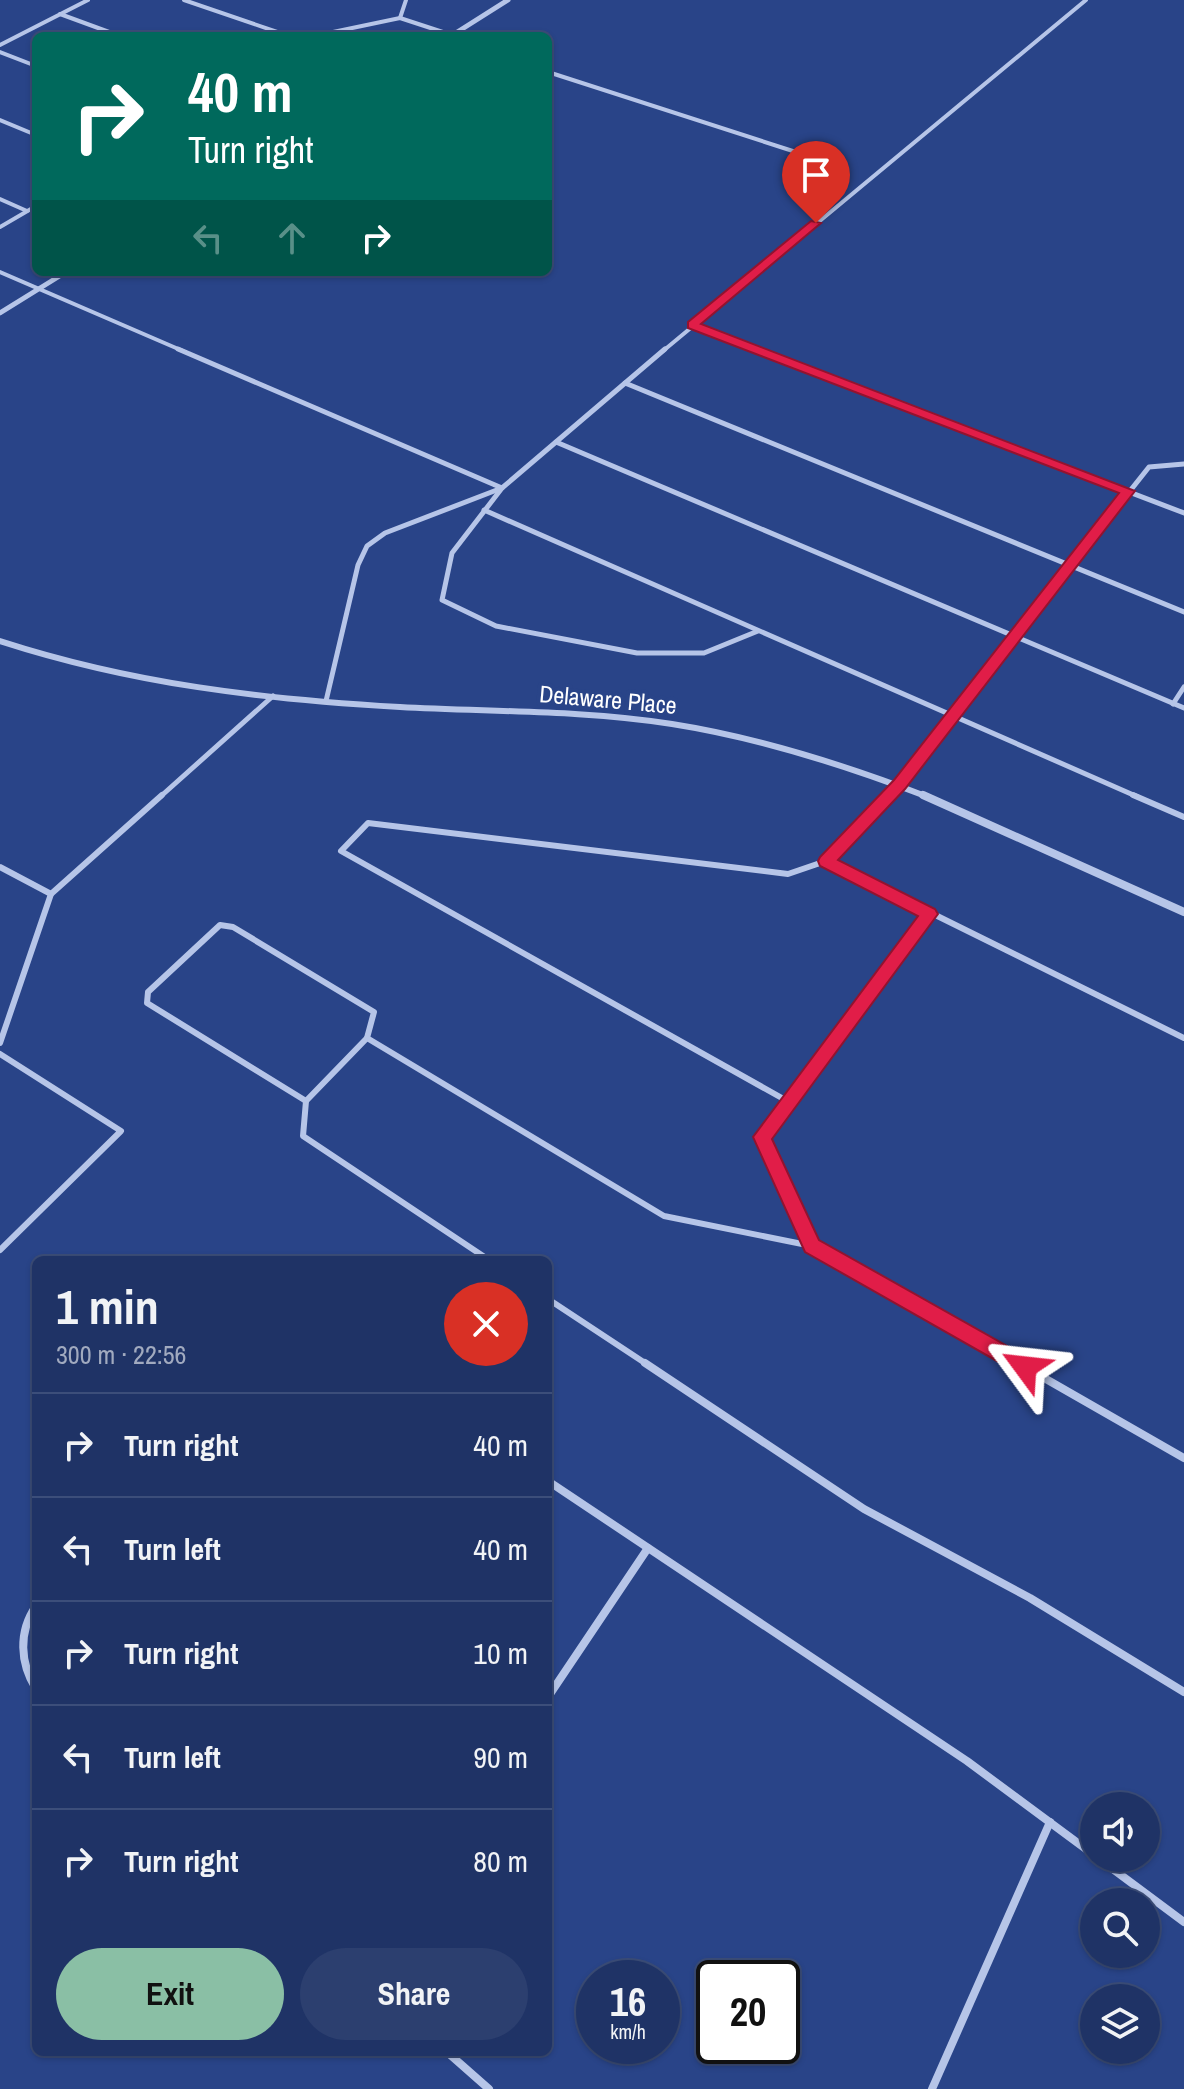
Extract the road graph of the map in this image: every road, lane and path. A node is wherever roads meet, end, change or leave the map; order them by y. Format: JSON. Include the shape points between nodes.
{"nodes":[{"id":1,"x":88,"y":0,"type":"edge"},
{"id":2,"x":184,"y":0,"type":"edge"},
{"id":3,"x":406,"y":0,"type":"edge"},
{"id":4,"x":508,"y":0,"type":"edge"},
{"id":5,"x":1086,"y":0,"type":"edge"},
{"id":6,"x":60,"y":14,"type":"junction"},
{"id":7,"x":400,"y":18,"type":"junction"},
{"id":8,"x":109,"y":32,"type":"edge"},
{"id":9,"x":277,"y":32,"type":"edge"},
{"id":10,"x":333,"y":32,"type":"edge"},
{"id":11,"x":441,"y":32,"type":"edge"},
{"id":12,"x":459,"y":32,"type":"edge"},
{"id":13,"x":0,"y":45,"type":"edge"},
{"id":14,"x":0,"y":52,"type":"edge"},
{"id":15,"x":32,"y":64,"type":"edge"},
{"id":16,"x":552,"y":73,"type":"edge"},
{"id":17,"x":0,"y":120,"type":"edge"},
{"id":18,"x":32,"y":133,"type":"edge"},
{"id":19,"x":799,"y":153,"type":"dead end"},
{"id":20,"x":0,"y":199,"type":"edge"},
{"id":21,"x":32,"y":208,"type":"edge"},
{"id":22,"x":27,"y":211,"type":"junction"},
{"id":23,"x":0,"y":227,"type":"edge"},
{"id":24,"x":0,"y":272,"type":"edge"},
{"id":25,"x":59,"y":276,"type":"edge"},
{"id":26,"x":38,"y":289,"type":"junction"},
{"id":27,"x":0,"y":313,"type":"edge"},
{"id":28,"x":693,"y":325,"type":"junction"},
{"id":29,"x":625,"y":383,"type":"junction"},
{"id":30,"x":556,"y":442,"type":"junction"},
{"id":31,"x":1184,"y":464,"type":"edge"},
{"id":32,"x":502,"y":488,"type":"junction"},
{"id":33,"x":1128,"y":491,"type":"junction"},
{"id":34,"x":484,"y":510,"type":"junction"},
{"id":35,"x":1184,"y":513,"type":"edge"},
{"id":36,"x":1069,"y":565,"type":"junction"},
{"id":37,"x":1184,"y":612,"type":"edge"},
{"id":38,"x":758,"y":631,"type":"junction"},
{"id":39,"x":1013,"y":636,"type":"junction"},
{"id":40,"x":0,"y":641,"type":"edge"},
{"id":41,"x":1184,"y":687,"type":"edge"},
{"id":42,"x":273,"y":696,"type":"junction"},
{"id":43,"x":326,"y":701,"type":"junction"},
{"id":44,"x":1173,"y":704,"type":"junction"},
{"id":45,"x":1184,"y":708,"type":"edge"},
{"id":46,"x":951,"y":716,"type":"junction"},
{"id":47,"x":899,"y":784,"type":"junction"},
{"id":48,"x":1184,"y":817,"type":"edge"},
{"id":49,"x":826,"y":861,"type":"junction"},
{"id":50,"x":0,"y":867,"type":"edge"},
{"id":51,"x":51,"y":894,"type":"junction"},
{"id":52,"x":1184,"y":912,"type":"edge"},
{"id":53,"x":929,"y":914,"type":"junction"},
{"id":54,"x":367,"y":1038,"type":"junction"},
{"id":55,"x":1184,"y":1038,"type":"edge"},
{"id":56,"x":0,"y":1043,"type":"edge"},
{"id":57,"x":0,"y":1054,"type":"edge"},
{"id":58,"x":306,"y":1101,"type":"junction"},
{"id":59,"x":789,"y":1102,"type":"junction"},
{"id":60,"x":812,"y":1246,"type":"junction"},
{"id":61,"x":0,"y":1250,"type":"edge"},
{"id":62,"x":483,"y":1256,"type":"edge"},
{"id":63,"x":552,"y":1302,"type":"edge"},
{"id":64,"x":1184,"y":1458,"type":"edge"},
{"id":65,"x":552,"y":1484,"type":"edge"},
{"id":66,"x":648,"y":1548,"type":"junction"},
{"id":67,"x":32,"y":1611,"type":"edge"},
{"id":68,"x":32,"y":1684,"type":"edge"},
{"id":69,"x":552,"y":1691,"type":"edge"},
{"id":70,"x":1184,"y":1692,"type":"edge"},
{"id":71,"x":1050,"y":1822,"type":"junction"},
{"id":72,"x":1080,"y":1844,"type":"edge"},
{"id":73,"x":1117,"y":1872,"type":"edge"},
{"id":74,"x":1184,"y":1922,"type":"edge"},
{"id":75,"x":452,"y":2056,"type":"edge"},
{"id":76,"x":489,"y":2089,"type":"edge"},
{"id":77,"x":932,"y":2089,"type":"edge"}],
"edges":[{"from":1,"to":6,"type":"lane"},
{"from":2,"to":9,"type":"lane"},
{"from":3,"to":7,"type":"lane"},
{"from":4,"to":12,"type":"street"},
{"from":5,"to":28,"type":"lane"},
{"from":6,"to":8,"type":"lane"},
{"from":6,"to":13,"type":"lane"},
{"from":7,"to":10,"type":"lane"},
{"from":7,"to":11,"type":"lane"},
{"from":14,"to":15,"type":"lane"},
{"from":16,"to":19,"type":"lane"},
{"from":17,"to":18,"type":"lane"},
{"from":20,"to":22,"type":"lane"},
{"from":21,"to":22,"type":"lane"},
{"from":22,"to":23,"type":"lane"},
{"from":24,"to":26,"type":"lane"},
{"from":25,"to":26,"type":"street"},
{"from":26,"to":27,"type":"street"},
{"from":26,"to":32,"type":"lane"},
{"from":28,"to":29,"type":"lane"},
{"from":28,"to":33,"type":"lane"},
{"from":29,"to":30,"type":"lane"},
{"from":29,"to":36,"type":"lane"},
{"from":30,"to":32,"type":"lane"},
{"from":30,"to":39,"type":"lane"},
{"from":31,"to":33,"type":"lane","via":[[1149,467]]},
{"from":32,"to":34,"type":"lane"},
{"from":32,"to":43,"type":"lane","via":[[385,533],[367,546]]},
{"from":33,"to":35,"type":"lane"},
{"from":33,"to":36,"type":"lane"},
{"from":34,"to":38,"type":"lane"},
{"from":34,"to":38,"type":"lane","via":[[452,553],[442,600],[496,626],[637,653],[704,653]]},
{"from":36,"to":37,"type":"lane"},
{"from":36,"to":39,"type":"lane"},
{"from":38,"to":46,"type":"lane"},
{"from":39,"to":44,"type":"lane"},
{"from":39,"to":46,"type":"lane"},
{"from":40,"to":42,"type":"street","name":"Delaware Place","via":[[128,678]]},
{"from":41,"to":44,"type":"lane"},
{"from":42,"to":43,"type":"street","name":"Delaware Place"},
{"from":42,"to":51,"type":"lane"},
{"from":43,"to":47,"type":"street","name":"Delaware Place","via":[[671,724],[769,744]]},
{"from":44,"to":45,"type":"lane"},
{"from":46,"to":47,"type":"lane"},
{"from":46,"to":48,"type":"lane"},
{"from":47,"to":49,"type":"lane"},
{"from":47,"to":52,"type":"street","name":"Delaware Place"},
{"from":49,"to":53,"type":"lane"},
{"from":49,"to":59,"type":"lane","via":[[788,874],[368,823],[341,851]]},
{"from":50,"to":51,"type":"lane"},
{"from":51,"to":56,"type":"lane"},
{"from":53,"to":55,"type":"lane"},
{"from":53,"to":59,"type":"lane"},
{"from":54,"to":58,"type":"lane"},
{"from":54,"to":58,"type":"lane","via":[[374,1012],[233,927],[220,925],[148,992],[147,1003]]},
{"from":54,"to":60,"type":"lane","via":[[664,1216]]},
{"from":57,"to":61,"type":"lane","via":[[121,1131]]},
{"from":58,"to":62,"type":"lane","via":[[303,1136]]},
{"from":59,"to":60,"type":"lane","via":[[762,1137]]},
{"from":60,"to":64,"type":"lane"},
{"from":63,"to":70,"type":"lane","via":[[864,1509],[1030,1598]]},
{"from":65,"to":66,"type":"lane"},
{"from":66,"to":69,"type":"lane"},
{"from":66,"to":71,"type":"lane"},
{"from":67,"to":68,"type":"lane","via":[[22,1656]]},
{"from":71,"to":72,"type":"lane"},
{"from":71,"to":77,"type":"lane"},
{"from":73,"to":74,"type":"lane"},
{"from":75,"to":76,"type":"lane"}]}
